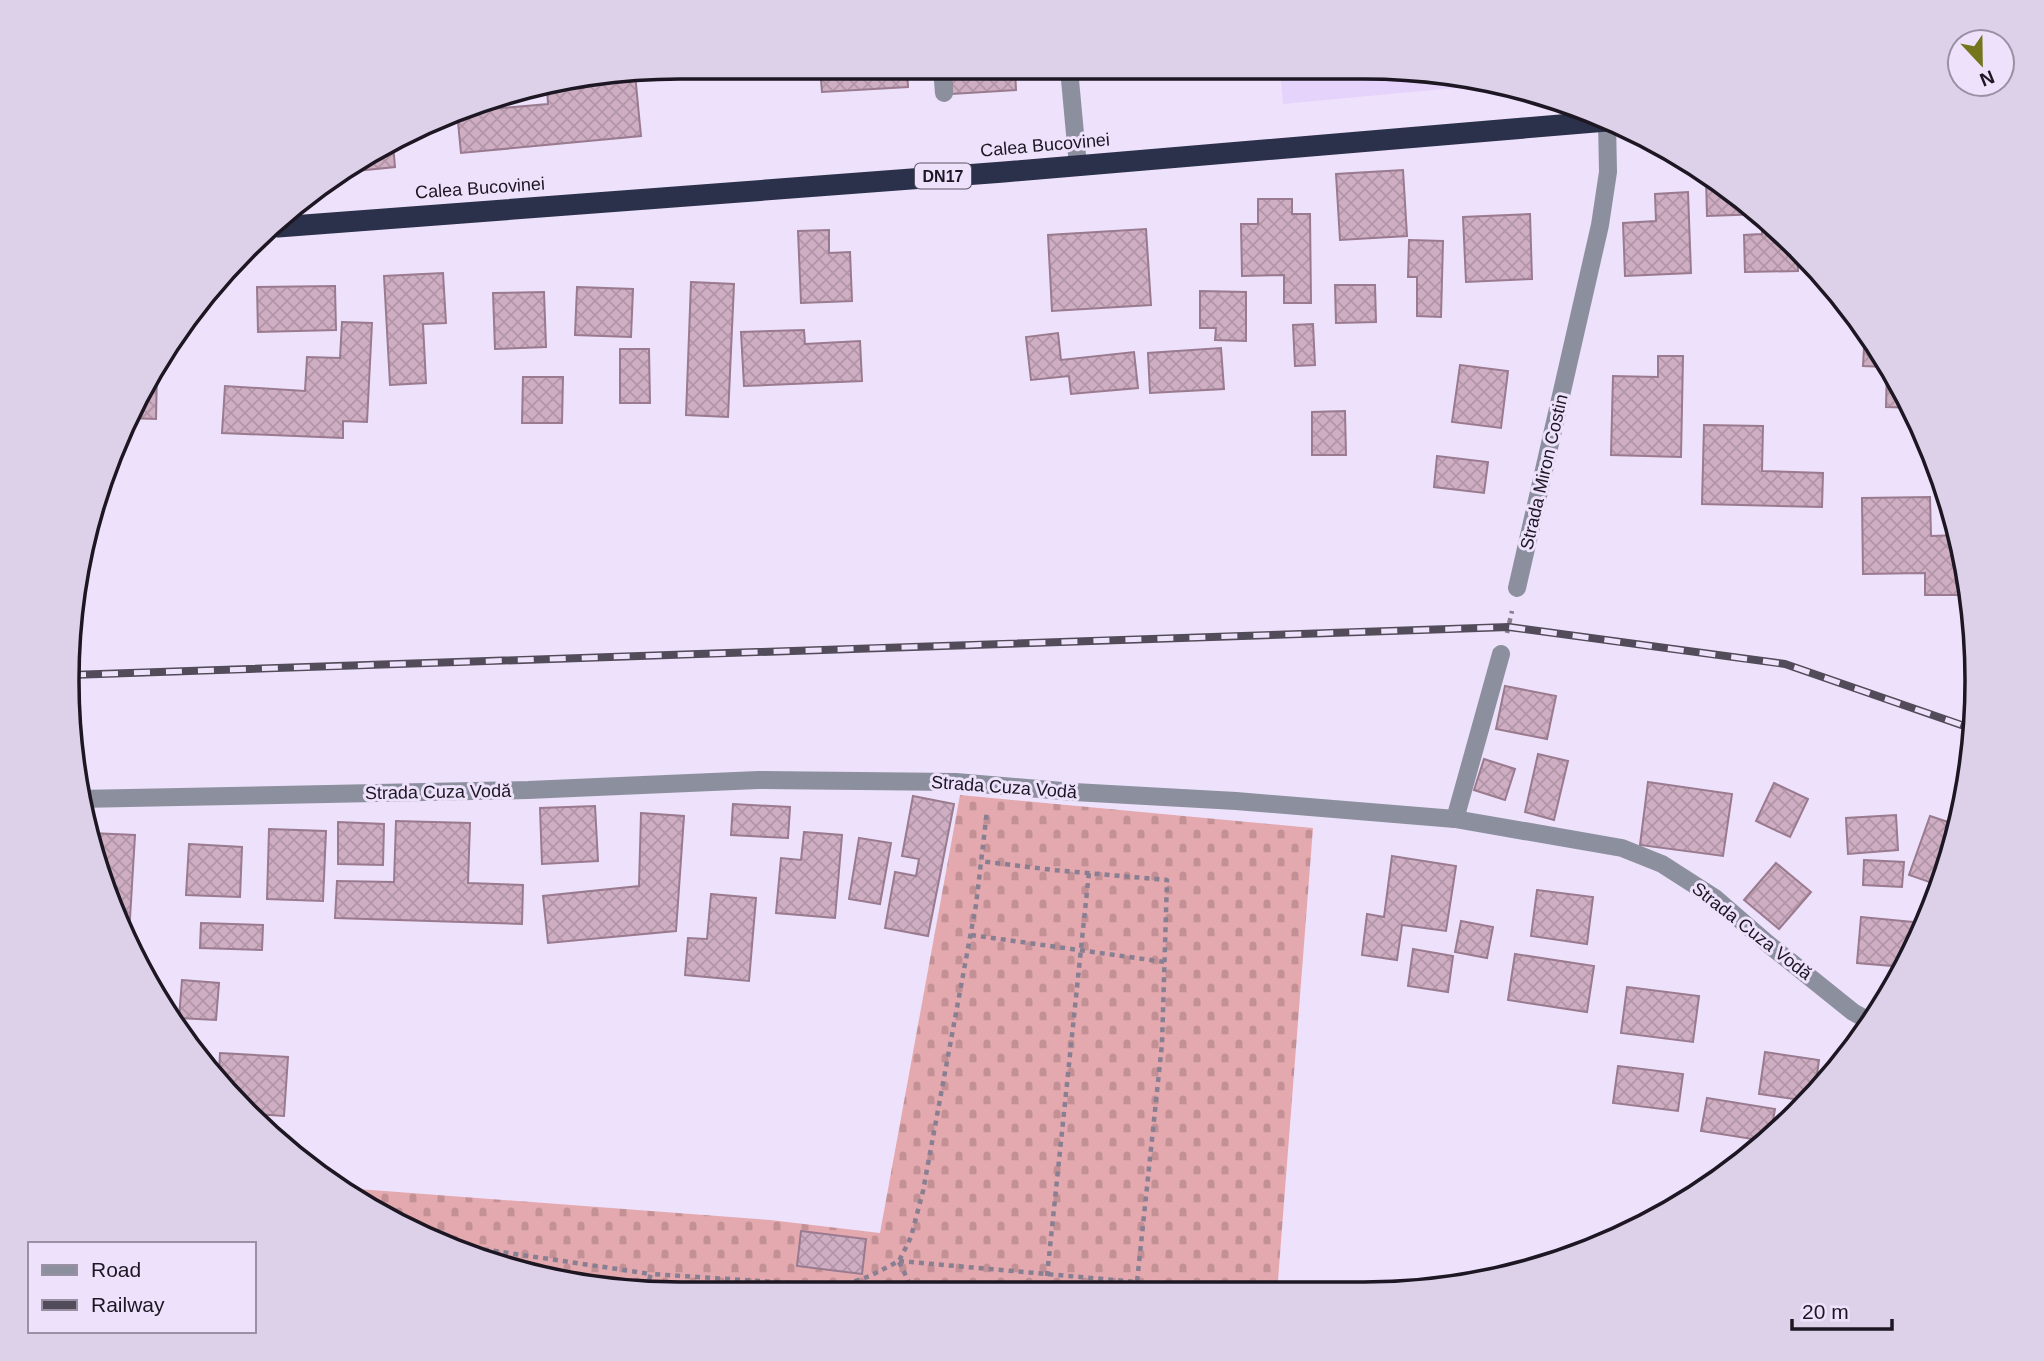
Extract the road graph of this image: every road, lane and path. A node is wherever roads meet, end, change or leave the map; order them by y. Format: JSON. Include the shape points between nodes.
{"nodes":[{"id":1,"x":943,"y":79,"type":"edge"},
{"id":2,"x":1070,"y":79,"type":"edge"},
{"id":3,"x":944,"y":93,"type":"dead end"},
{"id":4,"x":1588,"y":123,"type":"edge"},
{"id":5,"x":1607,"y":131,"type":"edge"},
{"id":6,"x":1078,"y":166,"type":"junction"},
{"id":7,"x":286,"y":226,"type":"edge"},
{"id":8,"x":1517,"y":588,"type":"joint"},
{"id":9,"x":1501,"y":654,"type":"joint"},
{"id":10,"x":991,"y":784,"type":"junction"},
{"id":11,"x":90,"y":799,"type":"edge"},
{"id":12,"x":1455,"y":819,"type":"junction"},
{"id":13,"x":980,"y":860,"type":"junction"},
{"id":14,"x":1089,"y":872,"type":"junction"},
{"id":15,"x":971,"y":935,"type":"junction"},
{"id":16,"x":1080,"y":952,"type":"junction"},
{"id":17,"x":1166,"y":962,"type":"junction"},
{"id":18,"x":1862,"y":1017,"type":"edge"},
{"id":19,"x":486,"y":1250,"type":"edge"},
{"id":20,"x":899,"y":1261,"type":"junction"},
{"id":21,"x":651,"y":1274,"type":"junction"},
{"id":22,"x":1047,"y":1276,"type":"junction"},
{"id":23,"x":649,"y":1281,"type":"edge"},
{"id":24,"x":760,"y":1282,"type":"edge"},
{"id":25,"x":852,"y":1282,"type":"edge"},
{"id":26,"x":908,"y":1282,"type":"edge"}],
"edges":[{"from":1,"to":3,"type":"street"},
{"from":2,"to":6,"type":"street"},
{"from":4,"to":6,"type":"highway","name":"Calea Bucovinei","number":"DN17"},
{"from":5,"to":8,"type":"street","name":"Strada Miron Costin","via":[[1608,172],[1600,225]]},
{"from":6,"to":7,"type":"highway","name":"Calea Bucovinei","number":"DN17"},
{"from":8,"to":9,"type":"path"},
{"from":9,"to":12,"type":"street"},
{"from":10,"to":11,"type":"street","name":"Strada Cuza Vodă","via":[[758,780],[528,790]]},
{"from":10,"to":12,"type":"street","name":"Strada Cuza Vodă"},
{"from":10,"to":13,"type":"path"},
{"from":12,"to":18,"type":"street","name":"Strada Cuza Vodă","via":[[1622,848],[1662,864],[1715,898]]},
{"from":13,"to":14,"type":"path"},
{"from":13,"to":15,"type":"path"},
{"from":14,"to":16,"type":"path"},
{"from":14,"to":17,"type":"path","via":[[1167,880]]},
{"from":15,"to":16,"type":"path"},
{"from":15,"to":20,"type":"path","via":[[923,1191],[911,1237]]},
{"from":16,"to":17,"type":"path"},
{"from":16,"to":22,"type":"path"},
{"from":17,"to":22,"type":"path","via":[[1137,1282]]},
{"from":19,"to":21,"type":"path"},
{"from":20,"to":22,"type":"path"},
{"from":20,"to":25,"type":"path"},
{"from":20,"to":26,"type":"path"},
{"from":21,"to":23,"type":"path"},
{"from":21,"to":24,"type":"path"}]}
